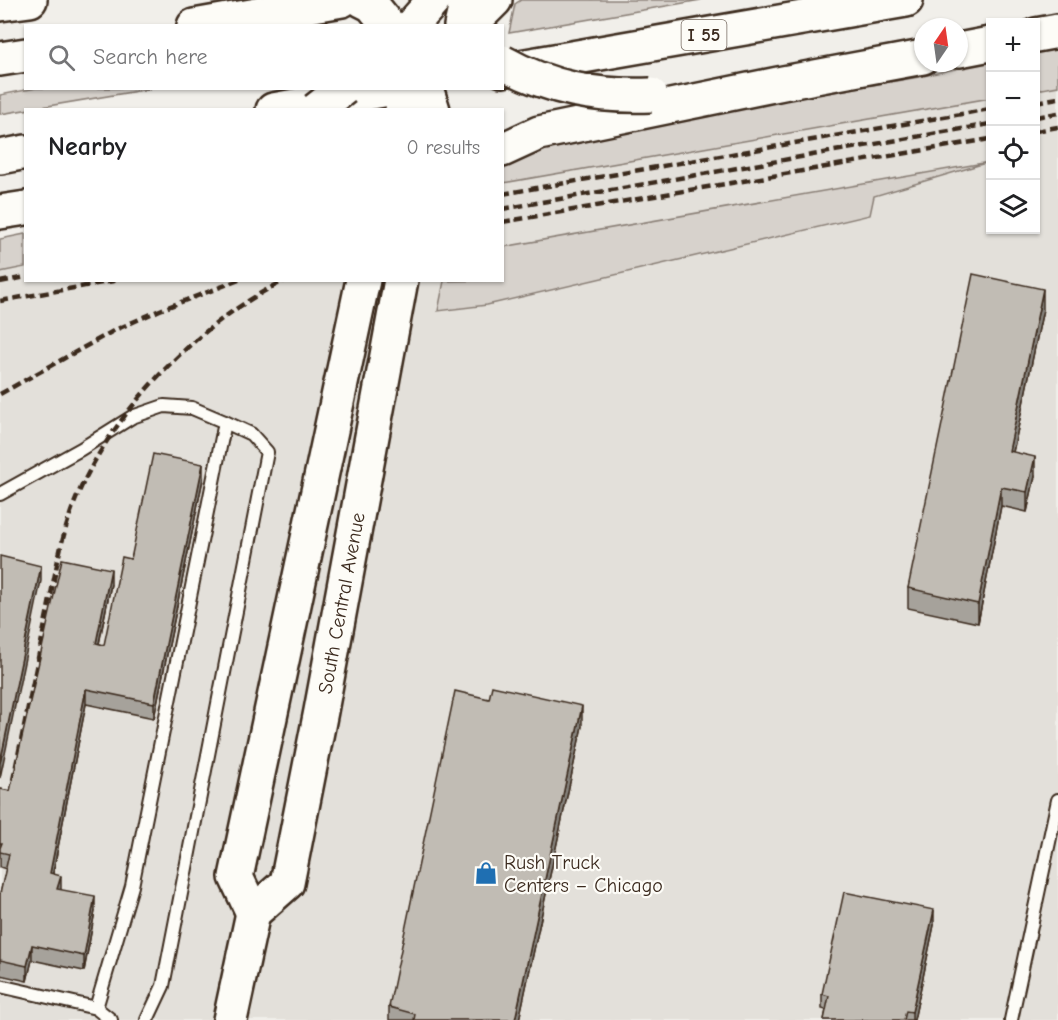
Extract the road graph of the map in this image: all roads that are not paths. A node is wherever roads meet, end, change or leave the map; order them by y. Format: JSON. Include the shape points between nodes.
{"nodes":[{"id":1,"x":15,"y":0,"type":"edge"},
{"id":2,"x":30,"y":0,"type":"edge"},
{"id":3,"x":342,"y":0,"type":"edge"},
{"id":4,"x":362,"y":0,"type":"edge"},
{"id":5,"x":495,"y":0,"type":"edge"},
{"id":6,"x":906,"y":0,"type":"edge"},
{"id":7,"x":0,"y":4,"type":"edge"},
{"id":8,"x":415,"y":16,"type":"edge"},
{"id":9,"x":464,"y":16,"type":"edge"},
{"id":10,"x":205,"y":24,"type":"edge"},
{"id":11,"x":1058,"y":31,"type":"edge"},
{"id":12,"x":1040,"y":34,"type":"edge"},
{"id":13,"x":986,"y":45,"type":"edge"},
{"id":14,"x":968,"y":48,"type":"edge"},
{"id":15,"x":24,"y":55,"type":"edge"},
{"id":16,"x":0,"y":59,"type":"edge"},
{"id":17,"x":914,"y":59,"type":"edge"},
{"id":18,"x":504,"y":63,"type":"edge"},
{"id":19,"x":504,"y":70,"type":"edge"},
{"id":20,"x":341,"y":90,"type":"edge"},
{"id":21,"x":437,"y":90,"type":"edge"},
{"id":22,"x":415,"y":99,"type":"edge"},
{"id":23,"x":652,"y":102,"type":"junction"},
{"id":24,"x":299,"y":108,"type":"edge"},
{"id":25,"x":319,"y":108,"type":"edge"},
{"id":26,"x":504,"y":149,"type":"edge"},
{"id":27,"x":24,"y":152,"type":"edge"},
{"id":28,"x":0,"y":157,"type":"edge"},
{"id":29,"x":24,"y":208,"type":"edge"},
{"id":30,"x":0,"y":212,"type":"edge"},
{"id":31,"x":363,"y":282,"type":"edge"},
{"id":32,"x":401,"y":282,"type":"edge"},
{"id":33,"x":225,"y":422,"type":"junction"},
{"id":34,"x":0,"y":494,"type":"edge"},
{"id":35,"x":1058,"y":800,"type":"edge"},
{"id":36,"x":253,"y":913,"type":"junction"},
{"id":37,"x":0,"y":986,"type":"edge"},
{"id":38,"x":96,"y":1008,"type":"junction"},
{"id":39,"x":111,"y":1020,"type":"edge"},
{"id":40,"x":147,"y":1020,"type":"edge"},
{"id":41,"x":230,"y":1020,"type":"edge"},
{"id":42,"x":1011,"y":1020,"type":"edge"}],
"edges":[{"from":1,"to":7,"type":"main road"},
{"from":2,"to":7,"type":"main road"},
{"from":3,"to":10,"type":"main road"},
{"from":4,"to":8,"type":"main road"},
{"from":5,"to":9,"type":"main road"},
{"from":6,"to":19,"type":"main road","number":"I 55"},
{"from":11,"to":12,"type":"main road"},
{"from":13,"to":14,"type":"main road"},
{"from":15,"to":16,"type":"main road"},
{"from":17,"to":23,"type":"main road"},
{"from":18,"to":23,"type":"main road","bridge":true,"via":[[528,76],[577,91]]},
{"from":20,"to":25,"type":"main road","bridge":true},
{"from":21,"to":22,"type":"main road"},
{"from":22,"to":24,"type":"main road"},
{"from":23,"to":26,"type":"main road","via":[[539,133]]},
{"from":27,"to":28,"type":"main road"},
{"from":29,"to":30,"type":"main road"},
{"from":31,"to":36,"type":"main road","via":[[236,877]]},
{"from":32,"to":36,"type":"main road","name":"South Central Avenue","via":[[287,883]]},
{"from":33,"to":34,"type":"lane","via":[[192,408],[164,406],[132,417]]},
{"from":33,"to":38,"type":"lane","via":[[132,886]]},
{"from":33,"to":40,"type":"lane","via":[[251,434],[267,452],[163,986]]},
{"from":35,"to":42,"type":"lane"},
{"from":36,"to":41,"type":"main road"},
{"from":37,"to":38,"type":"lane"},
{"from":38,"to":39,"type":"lane"}]}
